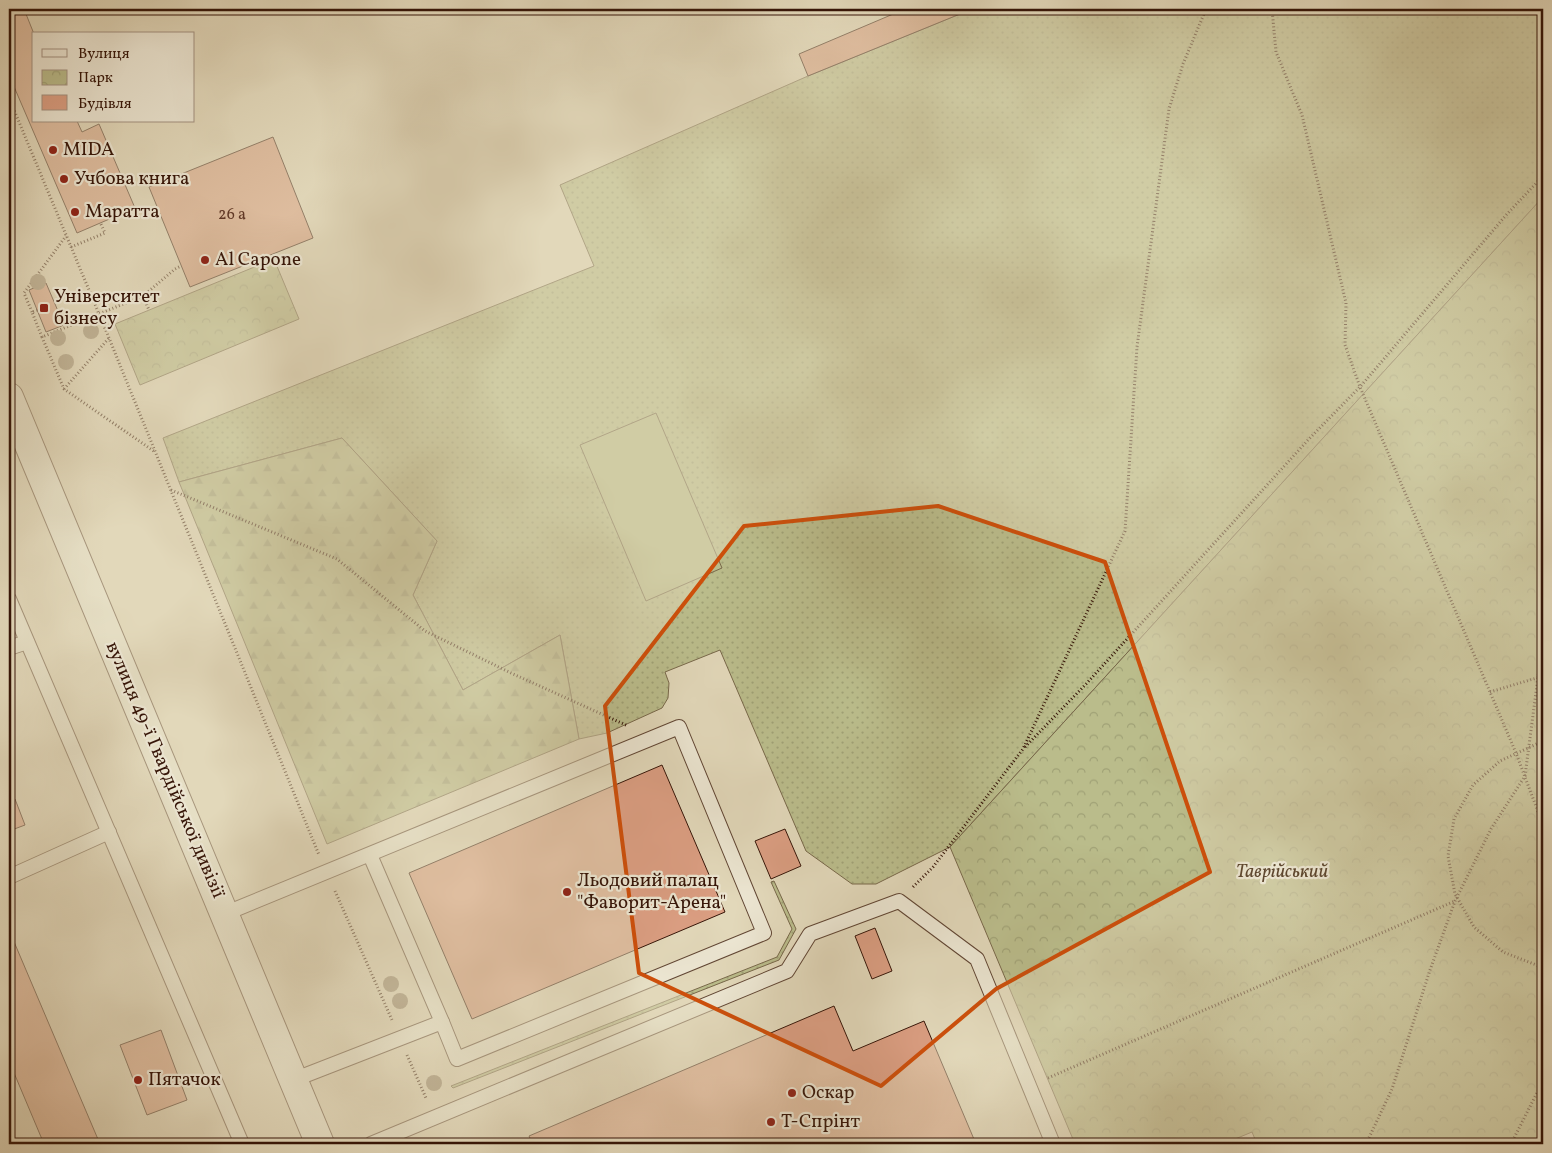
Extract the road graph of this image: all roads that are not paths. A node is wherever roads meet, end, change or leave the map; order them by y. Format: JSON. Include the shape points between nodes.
{"nodes":[{"id":1,"x":9,"y":397,"type":"edge"},
{"id":2,"x":9,"y":599,"type":"edge"},
{"id":3,"x":27,"y":642,"type":"junction"},
{"id":4,"x":9,"y":648,"type":"edge"},
{"id":5,"x":109,"y":832,"type":"junction"},
{"id":6,"x":370,"y":855,"type":"junction"},
{"id":7,"x":9,"y":877,"type":"edge"},
{"id":8,"x":224,"y":914,"type":"junction"},
{"id":9,"x":442,"y":1022,"type":"junction"},
{"id":10,"x":293,"y":1080,"type":"junction"},
{"id":11,"x":242,"y":1144,"type":"edge"},
{"id":12,"x":320,"y":1144,"type":"edge"},
{"id":13,"x":371,"y":1144,"type":"edge"},
{"id":14,"x":1053,"y":1144,"type":"edge"}],
"edges":[{"from":1,"to":8,"type":"street","name":"вулиця 49-ї Гвардійської дивізії"},
{"from":2,"to":3,"type":"lane"},
{"from":3,"to":4,"type":"lane"},
{"from":3,"to":5,"type":"lane"},
{"from":5,"to":7,"type":"lane"},
{"from":5,"to":11,"type":"lane"},
{"from":6,"to":8,"type":"lane"},
{"from":6,"to":9,"type":"lane"},
{"from":6,"to":9,"type":"lane","via":[[679,727],[764,933],[457,1059]]},
{"from":8,"to":10,"type":"street","name":"вулиця 49-ї Гвардійської дивізії"},
{"from":9,"to":10,"type":"lane"},
{"from":10,"to":12,"type":"street","name":"вулиця 49-ї Гвардійської дивізії"},
{"from":13,"to":14,"type":"lane","via":[[787,971],[810,934],[899,902],[977,959]]}]}
